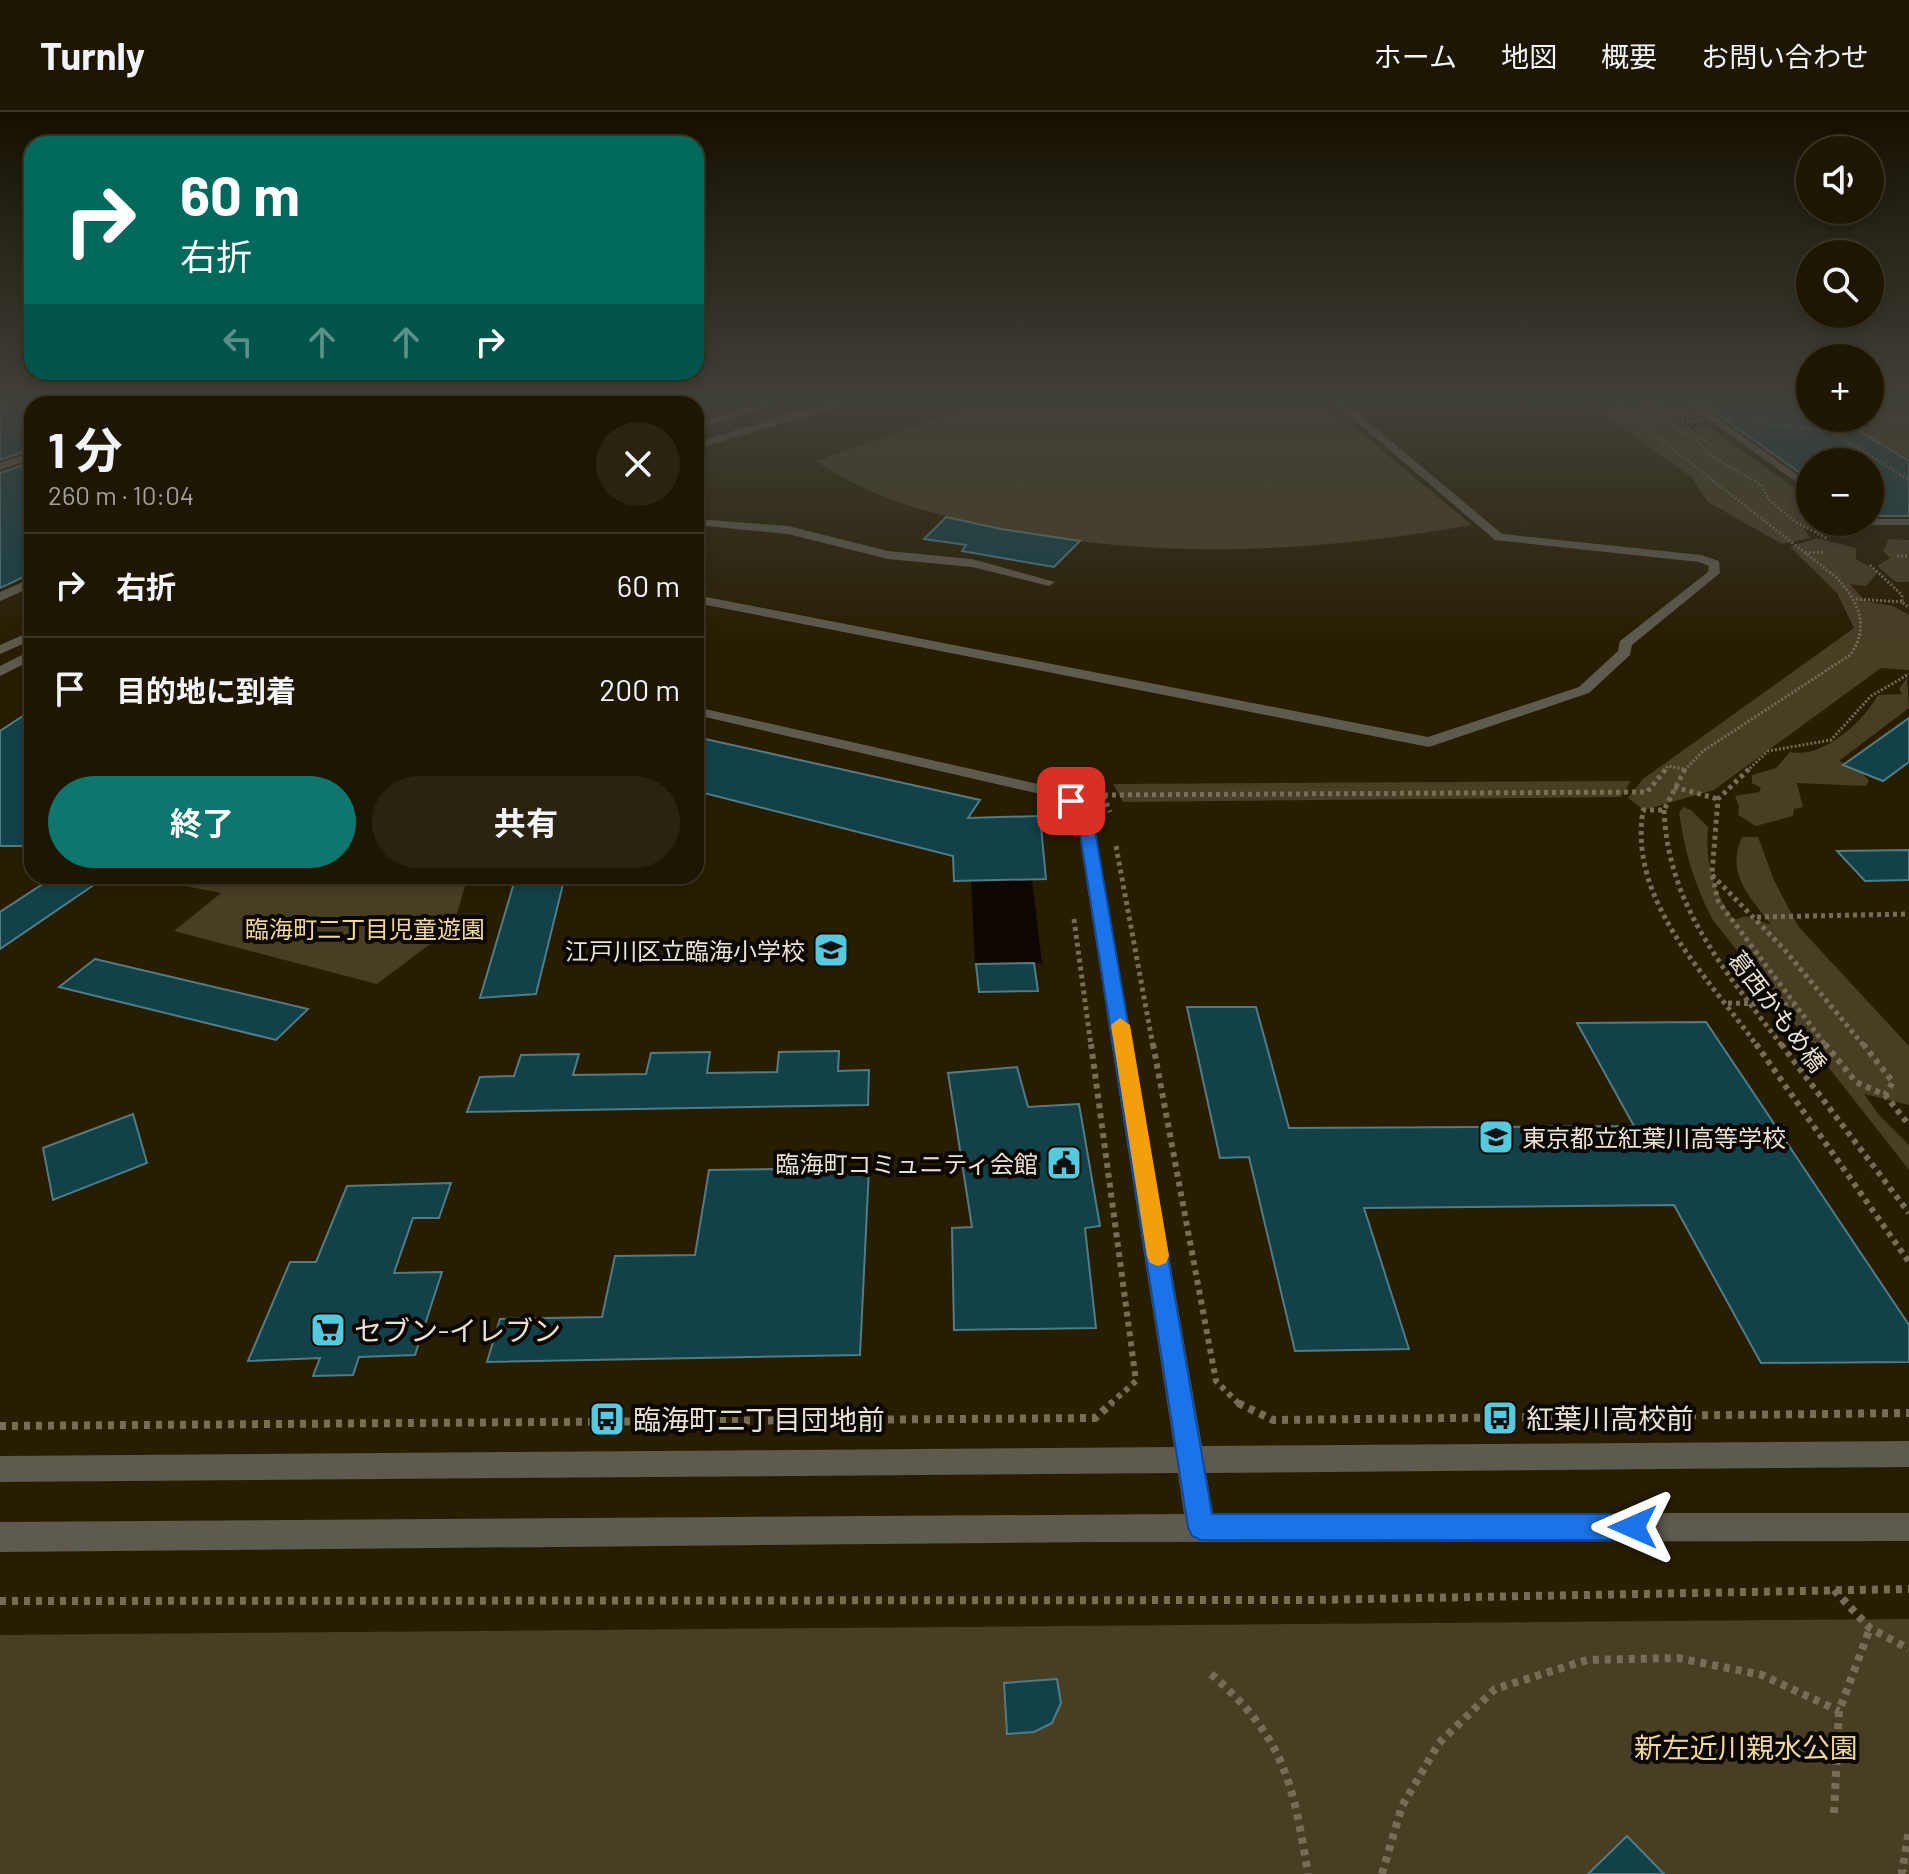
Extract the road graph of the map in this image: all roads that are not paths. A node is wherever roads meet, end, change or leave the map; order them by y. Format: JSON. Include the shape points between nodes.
{"nodes":[{"id":1,"x":1433,"y":481,"type":"edge"},
{"id":2,"x":1884,"y":522,"type":"edge"},
{"id":3,"x":1909,"y":522,"type":"edge"},
{"id":4,"x":704,"y":525,"type":"edge"},
{"id":5,"x":704,"y":525,"type":"edge"},
{"id":6,"x":24,"y":586,"type":"edge"},
{"id":7,"x":24,"y":596,"type":"edge"},
{"id":8,"x":0,"y":600,"type":"edge"},
{"id":9,"x":704,"y":601,"type":"edge"},
{"id":10,"x":24,"y":639,"type":"edge"},
{"id":11,"x":0,"y":650,"type":"edge"},
{"id":12,"x":24,"y":658,"type":"edge"},
{"id":13,"x":0,"y":672,"type":"edge"},
{"id":14,"x":704,"y":713,"type":"edge"},
{"id":15,"x":1909,"y":1454,"type":"edge"},
{"id":16,"x":1191,"y":1460,"type":"junction"},
{"id":17,"x":0,"y":1469,"type":"edge"},
{"id":18,"x":1201,"y":1527,"type":"junction"},
{"id":19,"x":1909,"y":1527,"type":"edge"},
{"id":20,"x":0,"y":1537,"type":"edge"}],
"edges":[{"from":1,"to":9,"type":"street","via":[[1499,537],[1701,559],[1715,564],[1714,573],[1625,644],[1625,652],[1584,690],[1429,742]]},
{"from":2,"to":3,"type":"street"},
{"from":4,"to":5,"type":"street","via":[[788,530],[888,555],[972,563],[1049,582],[1001,582],[887,562],[797,538]]},
{"from":6,"to":8,"type":"street"},
{"from":7,"to":8,"type":"street"},
{"from":10,"to":11,"type":"street"},
{"from":12,"to":13,"type":"street"},
{"from":14,"to":16,"type":"street","via":[[1045,790],[1084,813]]},
{"from":15,"to":16,"type":"street"},
{"from":16,"to":17,"type":"street"},
{"from":16,"to":18,"type":"street"},
{"from":18,"to":19,"type":"street"},
{"from":18,"to":20,"type":"street"}]}
